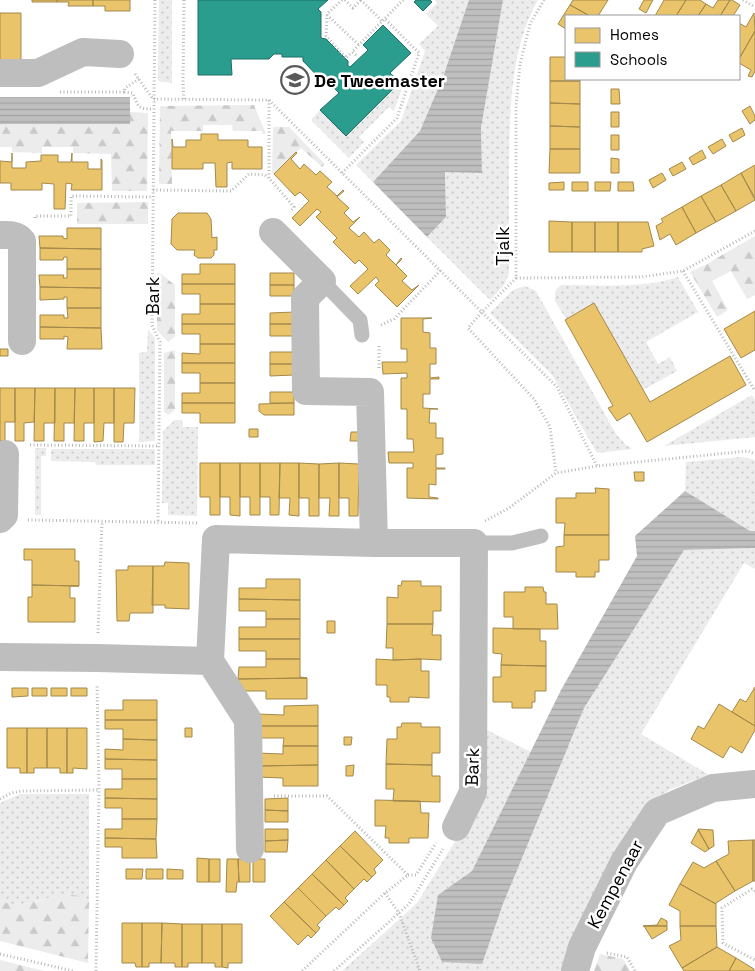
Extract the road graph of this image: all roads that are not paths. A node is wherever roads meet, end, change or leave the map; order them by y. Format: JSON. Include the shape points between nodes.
{"nodes":[{"id":1,"x":120,"y":54,"type":"road end"},
{"id":2,"x":0,"y":73,"type":"edge"},
{"id":3,"x":273,"y":232,"type":"road end"},
{"id":4,"x":10,"y":236,"type":"edge"},
{"id":5,"x":322,"y":281,"type":"junction"},
{"id":6,"x":362,"y":335,"type":"dead end"},
{"id":7,"x":22,"y":341,"type":"dead end"},
{"id":8,"x":15,"y":450,"type":"road end"},
{"id":9,"x":2,"y":517,"type":"edge"},
{"id":10,"x":542,"y":536,"type":"dead end"},
{"id":11,"x":374,"y":543,"type":"junction"},
{"id":12,"x":474,"y":543,"type":"junction"},
{"id":13,"x":0,"y":658,"type":"edge"},
{"id":14,"x":210,"y":661,"type":"junction"},
{"id":15,"x":755,"y":784,"type":"edge"},
{"id":16,"x":456,"y":828,"type":"road end"},
{"id":17,"x":250,"y":848,"type":"dead end"},
{"id":18,"x":578,"y":959,"type":"edge"}],
"edges":[{"from":1,"to":2,"type":"street","via":[[83,52],[38,73]]},
{"from":3,"to":5,"type":"street"},
{"from":4,"to":7,"type":"street","via":[[22,241]]},
{"from":5,"to":6,"type":"lane","via":[[360,320]]},
{"from":5,"to":11,"type":"street","via":[[305,298],[306,391],[370,392]]},
{"from":8,"to":9,"type":"street"},
{"from":10,"to":12,"type":"lane","via":[[512,543]]},
{"from":11,"to":12,"type":"street"},
{"from":11,"to":14,"type":"street","via":[[216,539]]},
{"from":12,"to":16,"type":"street","name":"Bark","via":[[473,792]]},
{"from":13,"to":14,"type":"street"},
{"from":14,"to":17,"type":"street","via":[[248,720]]},
{"from":15,"to":18,"type":"street","name":"Kempenaar","via":[[713,788],[657,812],[624,862]]}]}
